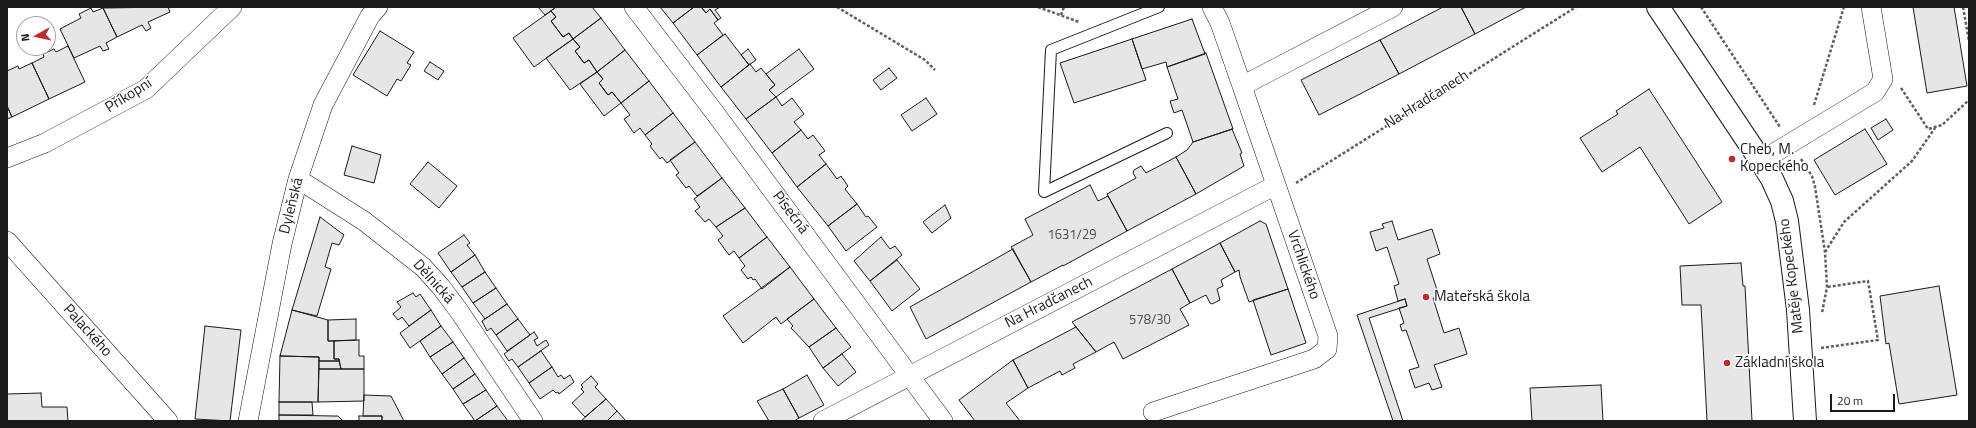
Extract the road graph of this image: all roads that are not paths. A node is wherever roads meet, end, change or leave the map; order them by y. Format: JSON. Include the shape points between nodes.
{"nodes":[{"id":1,"x":232,"y":7,"type":"edge"},
{"id":2,"x":378,"y":7,"type":"edge"},
{"id":3,"x":634,"y":7,"type":"edge"},
{"id":4,"x":1159,"y":7,"type":"edge"},
{"id":5,"x":1212,"y":7,"type":"edge"},
{"id":6,"x":1393,"y":7,"type":"edge"},
{"id":7,"x":1658,"y":7,"type":"edge"},
{"id":8,"x":1871,"y":7,"type":"edge"},
{"id":9,"x":1242,"y":86,"type":"junction"},
{"id":10,"x":1167,"y":133,"type":"dead end"},
{"id":11,"x":7,"y":158,"type":"edge"},
{"id":12,"x":1761,"y":161,"type":"junction"},
{"id":13,"x":298,"y":179,"type":"junction"},
{"id":14,"x":1277,"y":189,"type":"junction"},
{"id":15,"x":7,"y":241,"type":"edge"},
{"id":16,"x":910,"y":375,"type":"junction"},
{"id":17,"x":1153,"y":412,"type":"dead end"},
{"id":18,"x":168,"y":421,"type":"edge"},
{"id":19,"x":248,"y":421,"type":"edge"},
{"id":20,"x":533,"y":421,"type":"edge"},
{"id":21,"x":823,"y":421,"type":"edge"},
{"id":22,"x":943,"y":421,"type":"edge"},
{"id":23,"x":1805,"y":421,"type":"edge"}],
"edges":[{"from":1,"to":11,"type":"street","name":"Příkopní","via":[[146,89],[45,143]]},
{"from":2,"to":13,"type":"street","name":"Dyleňská","via":[[370,16],[323,105]]},
{"from":3,"to":16,"type":"street","name":"Písečná"},
{"from":4,"to":10,"type":"lane","via":[[1052,50],[1044,192]]},
{"from":5,"to":9,"type":"street","name":"Vrchlického"},
{"from":6,"to":9,"type":"street"},
{"from":7,"to":12,"type":"street","name":"Matěje Kopeckého"},
{"from":8,"to":12,"type":"street","via":[[1883,79],[1875,92]]},
{"from":9,"to":14,"type":"street","name":"Vrchlického"},
{"from":12,"to":23,"type":"street","name":"Matěje Kopeckého","via":[[1782,201],[1787,221],[1798,310]]},
{"from":13,"to":19,"type":"street","name":"Dyleňská","via":[[282,244]]},
{"from":13,"to":20,"type":"street","name":"Dělnická","via":[[364,221],[423,267],[459,311]]},
{"from":14,"to":16,"type":"street","name":"Na Hradčanech"},
{"from":14,"to":17,"type":"street","name":"Vrchlického","via":[[1328,336],[1327,349],[1314,359]]},
{"from":15,"to":18,"type":"street","name":"Palackého"},
{"from":16,"to":21,"type":"street","name":"Na Hradčanech"},
{"from":16,"to":22,"type":"street","name":"Písečná"}]}
